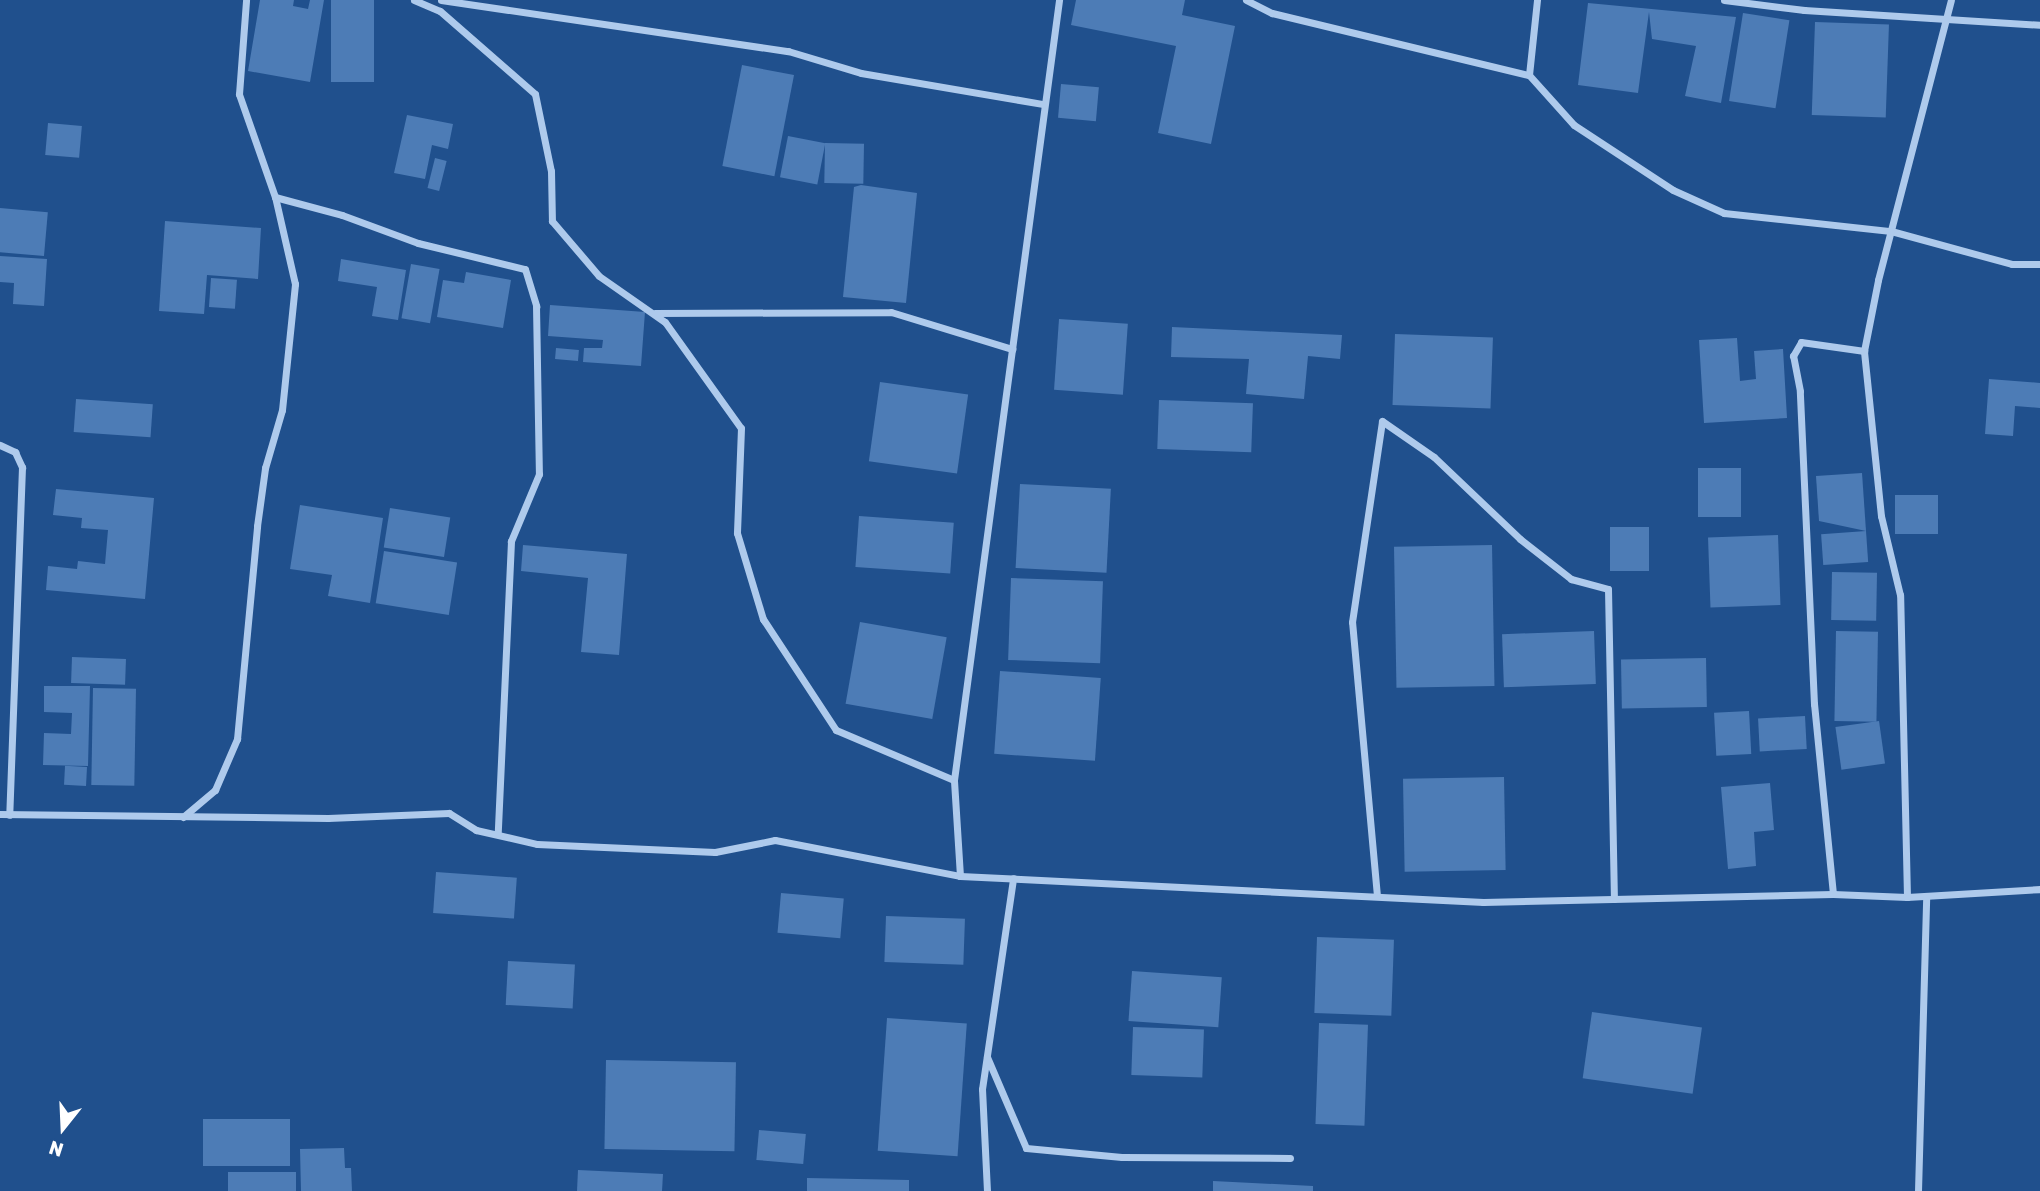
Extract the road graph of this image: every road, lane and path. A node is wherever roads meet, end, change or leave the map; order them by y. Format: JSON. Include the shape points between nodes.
{"nodes":[{"id":1,"x":246,"y":0,"type":"edge"},
{"id":2,"x":414,"y":0,"type":"edge"},
{"id":3,"x":441,"y":0,"type":"edge"},
{"id":4,"x":1059,"y":0,"type":"edge"},
{"id":5,"x":1246,"y":0,"type":"edge"},
{"id":6,"x":1537,"y":0,"type":"edge"},
{"id":7,"x":1724,"y":0,"type":"edge"},
{"id":8,"x":1951,"y":0,"type":"edge"},
{"id":9,"x":1948,"y":18,"type":"junction"},
{"id":10,"x":2040,"y":25,"type":"edge"},
{"id":11,"x":1529,"y":75,"type":"junction"},
{"id":12,"x":1043,"y":104,"type":"junction"},
{"id":13,"x":275,"y":197,"type":"junction"},
{"id":14,"x":1891,"y":231,"type":"junction"},
{"id":15,"x":2040,"y":264,"type":"edge"},
{"id":16,"x":653,"y":313,"type":"junction"},
{"id":17,"x":1012,"y":349,"type":"junction"},
{"id":18,"x":1864,"y":351,"type":"junction"},
{"id":19,"x":0,"y":445,"type":"edge"},
{"id":20,"x":954,"y":780,"type":"junction"},
{"id":21,"x":0,"y":814,"type":"edge"},
{"id":22,"x":9,"y":815,"type":"junction"},
{"id":23,"x":183,"y":817,"type":"junction"},
{"id":24,"x":498,"y":832,"type":"junction"},
{"id":25,"x":960,"y":876,"type":"junction"},
{"id":26,"x":1013,"y":878,"type":"junction"},
{"id":27,"x":2040,"y":889,"type":"edge"},
{"id":28,"x":1833,"y":894,"type":"junction"},
{"id":29,"x":1377,"y":896,"type":"junction"},
{"id":30,"x":1926,"y":896,"type":"junction"},
{"id":31,"x":1907,"y":897,"type":"junction"},
{"id":32,"x":1614,"y":899,"type":"junction"},
{"id":33,"x":987,"y":1057,"type":"junction"},
{"id":34,"x":1290,"y":1158,"type":"dead end"},
{"id":35,"x":987,"y":1191,"type":"edge"},
{"id":36,"x":1918,"y":1191,"type":"edge"}],
"edges":[{"from":1,"to":13,"type":"street","via":[[239,94]]},
{"from":2,"to":16,"type":"street","via":[[440,11],[535,94],[551,171],[552,221],[599,276]]},
{"from":3,"to":12,"type":"street","via":[[788,51],[861,73]]},
{"from":4,"to":12,"type":"street"},
{"from":5,"to":11,"type":"street","via":[[1272,13]]},
{"from":6,"to":11,"type":"street"},
{"from":7,"to":9,"type":"street"},
{"from":8,"to":9,"type":"street"},
{"from":9,"to":10,"type":"street"},
{"from":9,"to":14,"type":"street"},
{"from":11,"to":14,"type":"street","via":[[1584,132],[1643,174],[1724,213]]},
{"from":12,"to":17,"type":"street"},
{"from":13,"to":23,"type":"street","via":[[295,284],[282,410],[265,468],[257,527],[237,739],[215,790]]},
{"from":13,"to":24,"type":"street","via":[[418,243],[525,269],[536,306],[539,474],[510,541]]},
{"from":14,"to":15,"type":"street","via":[[2011,264]]},
{"from":14,"to":18,"type":"street"},
{"from":16,"to":17,"type":"street","via":[[891,312]]},
{"from":16,"to":20,"type":"street","via":[[665,322],[741,428],[737,533],[763,619],[836,730]]},
{"from":17,"to":20,"type":"street"},
{"from":18,"to":28,"type":"street","via":[[1801,342],[1793,356],[1800,391],[1814,704]]},
{"from":18,"to":31,"type":"street","via":[[1881,516],[1900,595]]},
{"from":19,"to":22,"type":"street","via":[[15,452],[22,467]]},
{"from":20,"to":25,"type":"street"},
{"from":21,"to":22,"type":"street"},
{"from":22,"to":23,"type":"street"},
{"from":23,"to":24,"type":"street","via":[[396,818],[449,813],[476,830]]},
{"from":24,"to":25,"type":"street","via":[[537,844],[715,852],[775,839]]},
{"from":25,"to":26,"type":"street"},
{"from":26,"to":29,"type":"street"},
{"from":26,"to":33,"type":"street"},
{"from":27,"to":30,"type":"street"},
{"from":28,"to":31,"type":"street"},
{"from":28,"to":32,"type":"street"},
{"from":29,"to":32,"type":"street","via":[[1483,902]]},
{"from":29,"to":32,"type":"street","via":[[1352,622],[1382,421],[1434,457],[1520,539],[1571,579],[1608,589]]},
{"from":30,"to":31,"type":"street"},
{"from":30,"to":36,"type":"street"},
{"from":33,"to":34,"type":"street","via":[[1026,1148],[1122,1157]]},
{"from":33,"to":35,"type":"street","via":[[981,1126]]}]}
